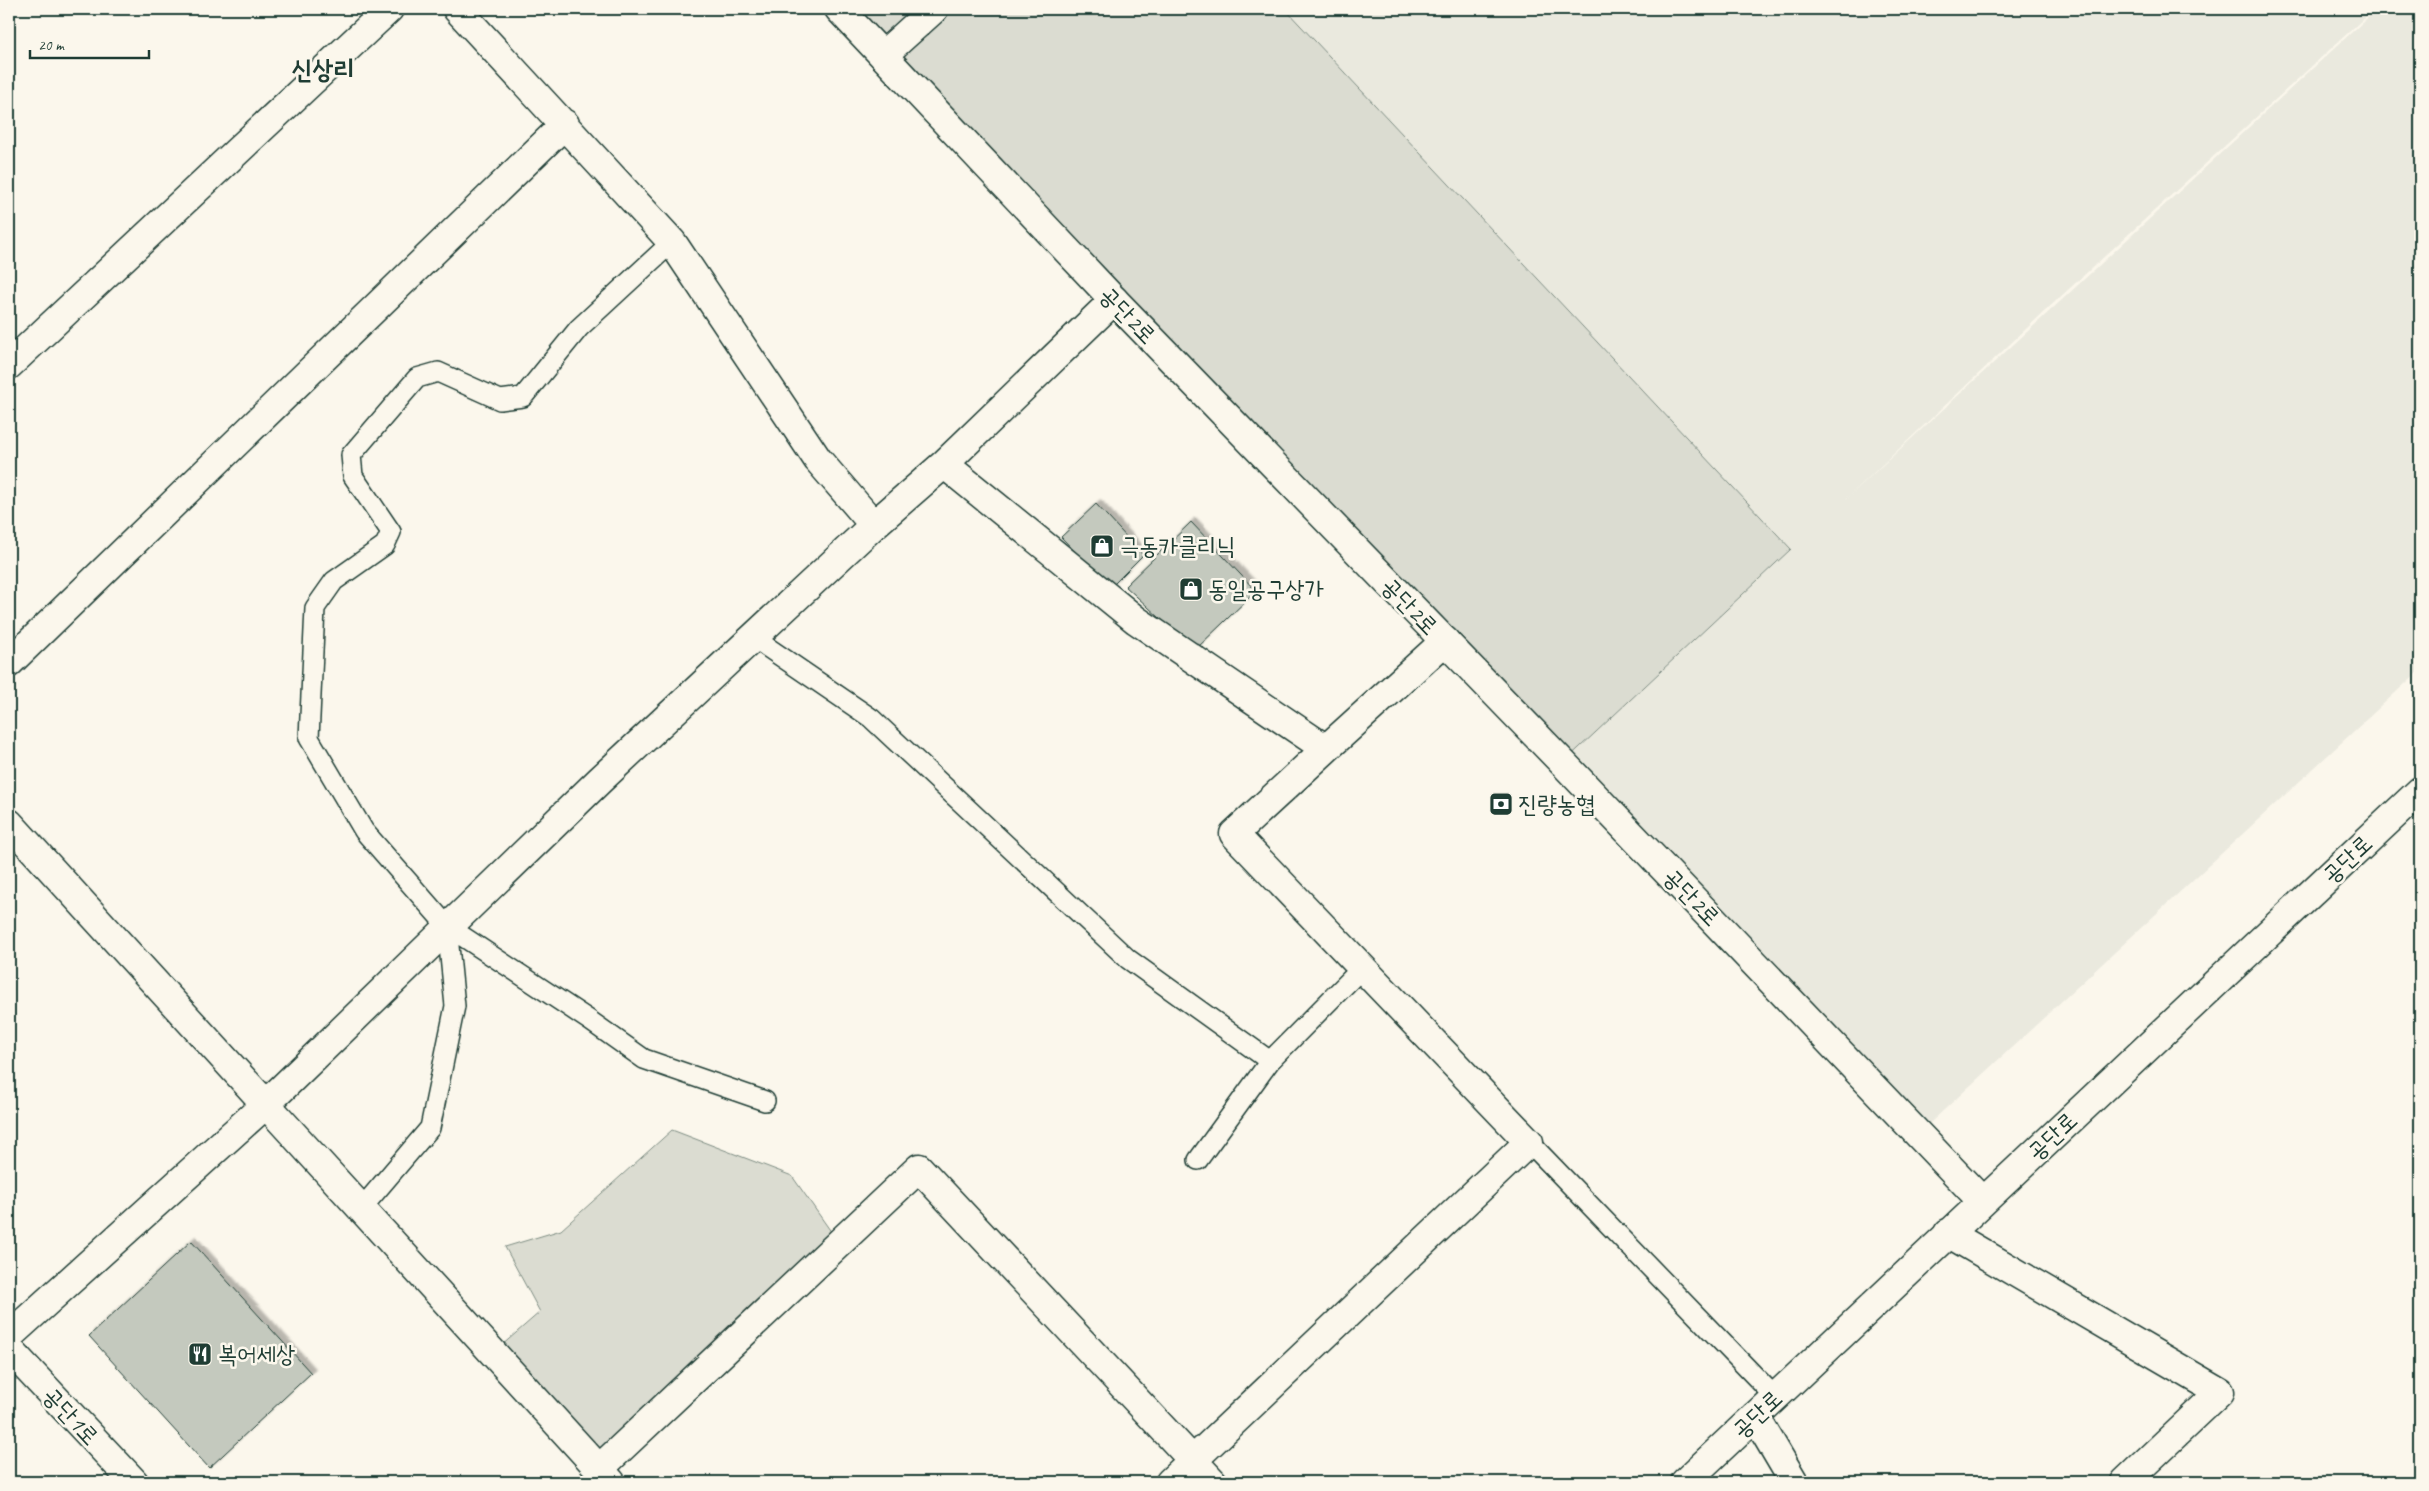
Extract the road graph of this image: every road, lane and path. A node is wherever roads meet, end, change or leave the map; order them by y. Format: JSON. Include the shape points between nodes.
{"nodes":[{"id":1,"x":389,"y":9,"type":"edge"},
{"id":2,"x":457,"y":9,"type":"edge"},
{"id":3,"x":839,"y":9,"type":"edge"},
{"id":4,"x":934,"y":9,"type":"edge"},
{"id":5,"x":883,"y":55,"type":"junction"},
{"id":6,"x":565,"y":124,"type":"junction"},
{"id":7,"x":672,"y":242,"type":"junction"},
{"id":8,"x":1114,"y":300,"type":"junction"},
{"id":9,"x":9,"y":365,"type":"edge"},
{"id":10,"x":944,"y":464,"type":"junction"},
{"id":11,"x":874,"y":525,"type":"junction"},
{"id":12,"x":754,"y":638,"type":"junction"},
{"id":13,"x":1445,"y":642,"type":"junction"},
{"id":14,"x":9,"y":664,"type":"edge"},
{"id":15,"x":1326,"y":749,"type":"junction"},
{"id":16,"x":2420,"y":791,"type":"edge"},
{"id":17,"x":9,"y":823,"type":"edge"},
{"id":18,"x":447,"y":926,"type":"junction"},
{"id":19,"x":1362,"y":968,"type":"junction"},
{"id":20,"x":1270,"y":1062,"type":"junction"},
{"id":21,"x":765,"y":1101,"type":"dead end"},
{"id":22,"x":266,"y":1104,"type":"junction"},
{"id":23,"x":1529,"y":1142,"type":"junction"},
{"id":24,"x":1198,"y":1160,"type":"dead end"},
{"id":25,"x":1982,"y":1202,"type":"junction"},
{"id":26,"x":362,"y":1210,"type":"junction"},
{"id":27,"x":1948,"y":1233,"type":"junction"},
{"id":28,"x":9,"y":1336,"type":"edge"},
{"id":29,"x":9,"y":1349,"type":"edge"},
{"id":30,"x":1775,"y":1397,"type":"junction"},
{"id":31,"x":1755,"y":1416,"type":"junction"},
{"id":32,"x":1192,"y":1462,"type":"junction"},
{"id":33,"x":605,"y":1476,"type":"edge"},
{"id":34,"x":134,"y":1482,"type":"edge"},
{"id":35,"x":1170,"y":1482,"type":"edge"},
{"id":36,"x":1212,"y":1482,"type":"edge"},
{"id":37,"x":1685,"y":1482,"type":"edge"},
{"id":38,"x":1794,"y":1482,"type":"edge"},
{"id":39,"x":2125,"y":1482,"type":"edge"}],
"edges":[{"from":1,"to":9,"type":"street"},
{"from":2,"to":6,"type":"street"},
{"from":3,"to":5,"type":"street","name":"공단2로"},
{"from":4,"to":5,"type":"street"},
{"from":5,"to":8,"type":"street","name":"공단2로"},
{"from":6,"to":7,"type":"street"},
{"from":6,"to":14,"type":"street"},
{"from":7,"to":11,"type":"street","via":[[818,460]]},
{"from":7,"to":18,"type":"lane","via":[[579,328],[522,397],[500,400],[438,372],[417,378],[351,455],[353,476],[391,532],[385,545],[334,582],[315,608],[309,738],[364,831]]},
{"from":8,"to":10,"type":"street"},
{"from":8,"to":13,"type":"street","name":"공단2로"},
{"from":10,"to":11,"type":"street"},
{"from":10,"to":15,"type":"street","via":[[1136,620]]},
{"from":11,"to":12,"type":"street"},
{"from":12,"to":18,"type":"street"},
{"from":12,"to":20,"type":"lane","via":[[871,718],[1128,959]]},
{"from":13,"to":15,"type":"street"},
{"from":13,"to":25,"type":"street","name":"공단2로"},
{"from":15,"to":19,"type":"street","via":[[1234,834]]},
{"from":16,"to":25,"type":"street","name":"공단로"},
{"from":17,"to":22,"type":"street"},
{"from":18,"to":21,"type":"lane","via":[[644,1059]]},
{"from":18,"to":22,"type":"street"},
{"from":18,"to":26,"type":"lane","via":[[455,1006],[430,1128]]},
{"from":19,"to":20,"type":"lane"},
{"from":19,"to":23,"type":"street"},
{"from":20,"to":24,"type":"lane"},
{"from":22,"to":26,"type":"street"},
{"from":22,"to":28,"type":"street"},
{"from":23,"to":30,"type":"lane"},
{"from":23,"to":32,"type":"street"},
{"from":25,"to":27,"type":"street","name":"공단로"},
{"from":26,"to":33,"type":"street"},
{"from":27,"to":30,"type":"street","name":"공단로"},
{"from":27,"to":39,"type":"street","via":[[2220,1392]]},
{"from":29,"to":34,"type":"street","name":"공단1로"},
{"from":30,"to":31,"type":"street","name":"공단로"},
{"from":31,"to":37,"type":"street","name":"공단로"},
{"from":31,"to":38,"type":"street"},
{"from":32,"to":33,"type":"street","via":[[919,1168]]},
{"from":32,"to":35,"type":"street"},
{"from":32,"to":36,"type":"street"}]}
